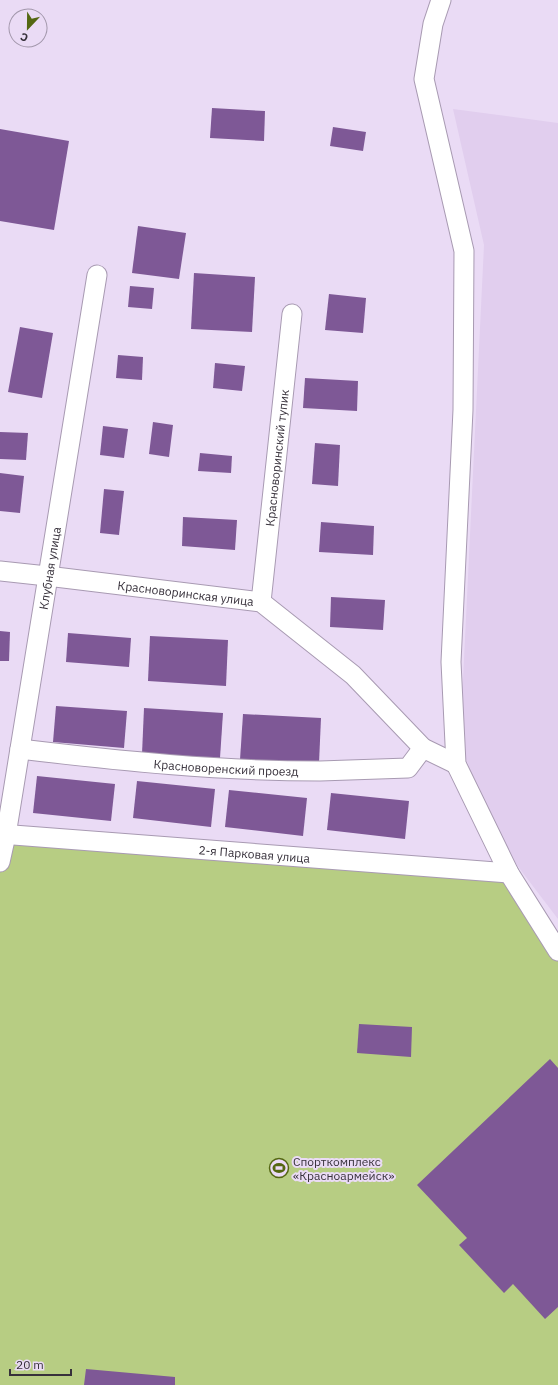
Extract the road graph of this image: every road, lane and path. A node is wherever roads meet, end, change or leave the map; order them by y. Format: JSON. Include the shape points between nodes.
{"nodes":[{"id":1,"x":441,"y":0,"type":"edge"},
{"id":2,"x":97,"y":275,"type":"dead end"},
{"id":3,"x":292,"y":314,"type":"dead end"},
{"id":4,"x":0,"y":571,"type":"edge"},
{"id":5,"x":47,"y":576,"type":"junction"},
{"id":6,"x":261,"y":602,"type":"junction"},
{"id":7,"x":423,"y":748,"type":"junction"},
{"id":8,"x":20,"y":749,"type":"junction"},
{"id":9,"x":456,"y":764,"type":"junction"},
{"id":10,"x":3,"y":834,"type":"edge"},
{"id":11,"x":0,"y":862,"type":"edge"},
{"id":12,"x":509,"y":873,"type":"junction"},
{"id":13,"x":558,"y":951,"type":"edge"}],
"edges":[{"from":1,"to":9,"type":"street","via":[[433,24],[424,79],[464,251],[462,410],[451,662]]},
{"from":2,"to":5,"type":"street","name":"Клубная улица"},
{"from":3,"to":6,"type":"street","name":"Красноворинский тупик"},
{"from":4,"to":5,"type":"street","name":"Красноворинская улица"},
{"from":5,"to":6,"type":"street","name":"Красноворинская улица"},
{"from":5,"to":8,"type":"street","name":"Клубная улица"},
{"from":6,"to":7,"type":"street","name":"Красноворинская улица","via":[[353,676]]},
{"from":7,"to":8,"type":"street","name":"Красноворенский проезд","via":[[408,768],[319,771],[220,768],[100,759]]},
{"from":7,"to":9,"type":"street","name":"Красноворинская улица"},
{"from":8,"to":10,"type":"street","name":"Клубная улица"},
{"from":9,"to":12,"type":"street"},
{"from":10,"to":11,"type":"street","name":"Клубная улица"},
{"from":10,"to":12,"type":"street","name":"2-я Парковая улица"},
{"from":12,"to":13,"type":"street"}]}
